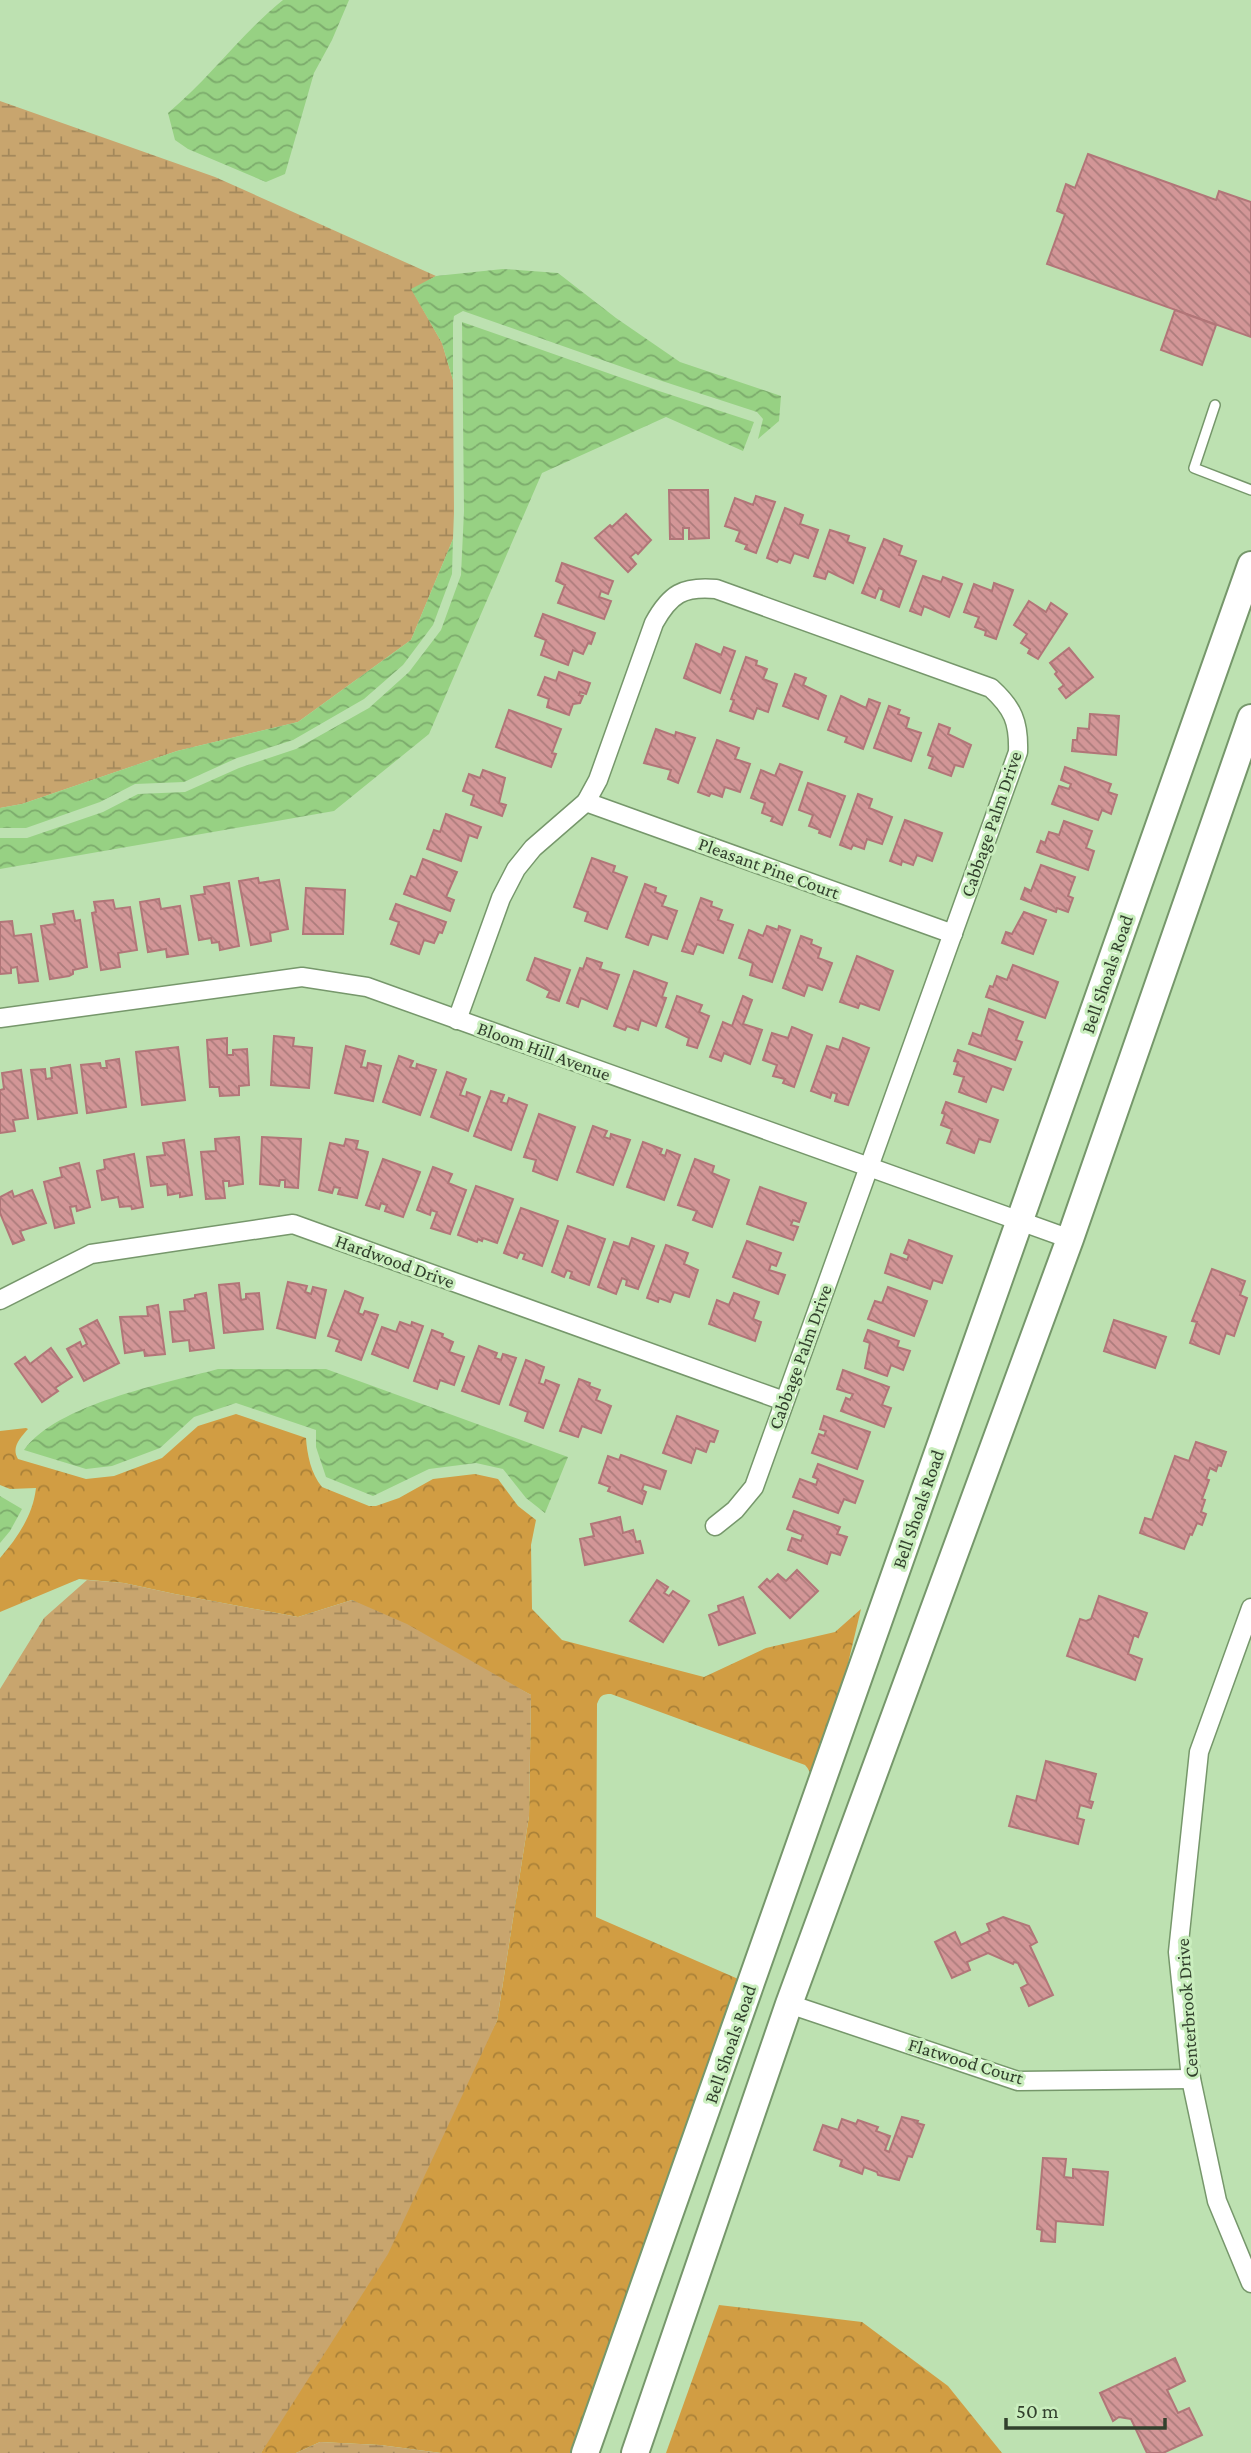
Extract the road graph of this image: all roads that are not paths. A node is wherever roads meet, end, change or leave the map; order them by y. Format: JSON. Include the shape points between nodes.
{"nodes":[{"id":1,"x":1215,"y":405,"type":"dead end"},
{"id":2,"x":1251,"y":490,"type":"edge"},
{"id":3,"x":1251,"y":565,"type":"edge"},
{"id":4,"x":1251,"y":718,"type":"edge"},
{"id":5,"x":586,"y":802,"type":"junction"},
{"id":6,"x":953,"y":934,"type":"junction"},
{"id":7,"x":0,"y":1018,"type":"edge"},
{"id":8,"x":457,"y":1020,"type":"junction"},
{"id":9,"x":869,"y":1168,"type":"junction"},
{"id":10,"x":1020,"y":1221,"type":"junction"},
{"id":11,"x":1070,"y":1239,"type":"junction"},
{"id":12,"x":0,"y":1300,"type":"edge"},
{"id":13,"x":784,"y":1401,"type":"junction"},
{"id":14,"x":715,"y":1526,"type":"dead end"},
{"id":15,"x":1251,"y":1608,"type":"edge"},
{"id":16,"x":789,"y":2004,"type":"junction"},
{"id":17,"x":1191,"y":2079,"type":"junction"},
{"id":18,"x":1251,"y":2283,"type":"edge"},
{"id":19,"x":585,"y":2453,"type":"edge"},
{"id":20,"x":635,"y":2453,"type":"edge"}],
"edges":[{"from":1,"to":2,"type":"lane","via":[[1194,468]]},
{"from":3,"to":10,"type":"main road","name":"Bell Shoals Road"},
{"from":4,"to":11,"type":"main road"},
{"from":5,"to":6,"type":"street","name":"Pleasant Pine Court"},
{"from":5,"to":6,"type":"street","name":"Cabbage Palm Drive","via":[[663,607],[678,593],[696,587],[716,589],[990,688],[1005,701],[1019,732],[1018,752]]},
{"from":5,"to":8,"type":"street","name":"Cabbage Palm Drive","via":[[516,869]]},
{"from":6,"to":9,"type":"street","name":"Cabbage Palm Drive"},
{"from":7,"to":8,"type":"street","name":"Bloom Hill Avenue","via":[[302,977],[368,987]]},
{"from":8,"to":9,"type":"street","name":"Bloom Hill Avenue"},
{"from":9,"to":10,"type":"street","name":"Bloom Hill Avenue"},
{"from":9,"to":13,"type":"street","name":"Cabbage Palm Drive"},
{"from":10,"to":11,"type":"street","name":"Bloom Hill Avenue"},
{"from":10,"to":19,"type":"main road","name":"Bell Shoals Road"},
{"from":11,"to":16,"type":"main road"},
{"from":12,"to":13,"type":"street","name":"Hardwood Drive","via":[[91,1254],[293,1224]]},
{"from":13,"to":14,"type":"street","name":"Cabbage Palm Drive","via":[[754,1487]]},
{"from":15,"to":17,"type":"street","name":"Centerbrook Drive","via":[[1199,1752],[1178,1952]]},
{"from":16,"to":17,"type":"street","name":"Flatwood Court","via":[[1018,2081]]},
{"from":16,"to":20,"type":"main road"},
{"from":17,"to":18,"type":"street","name":"Centerbrook Drive","via":[[1217,2201]]}]}
